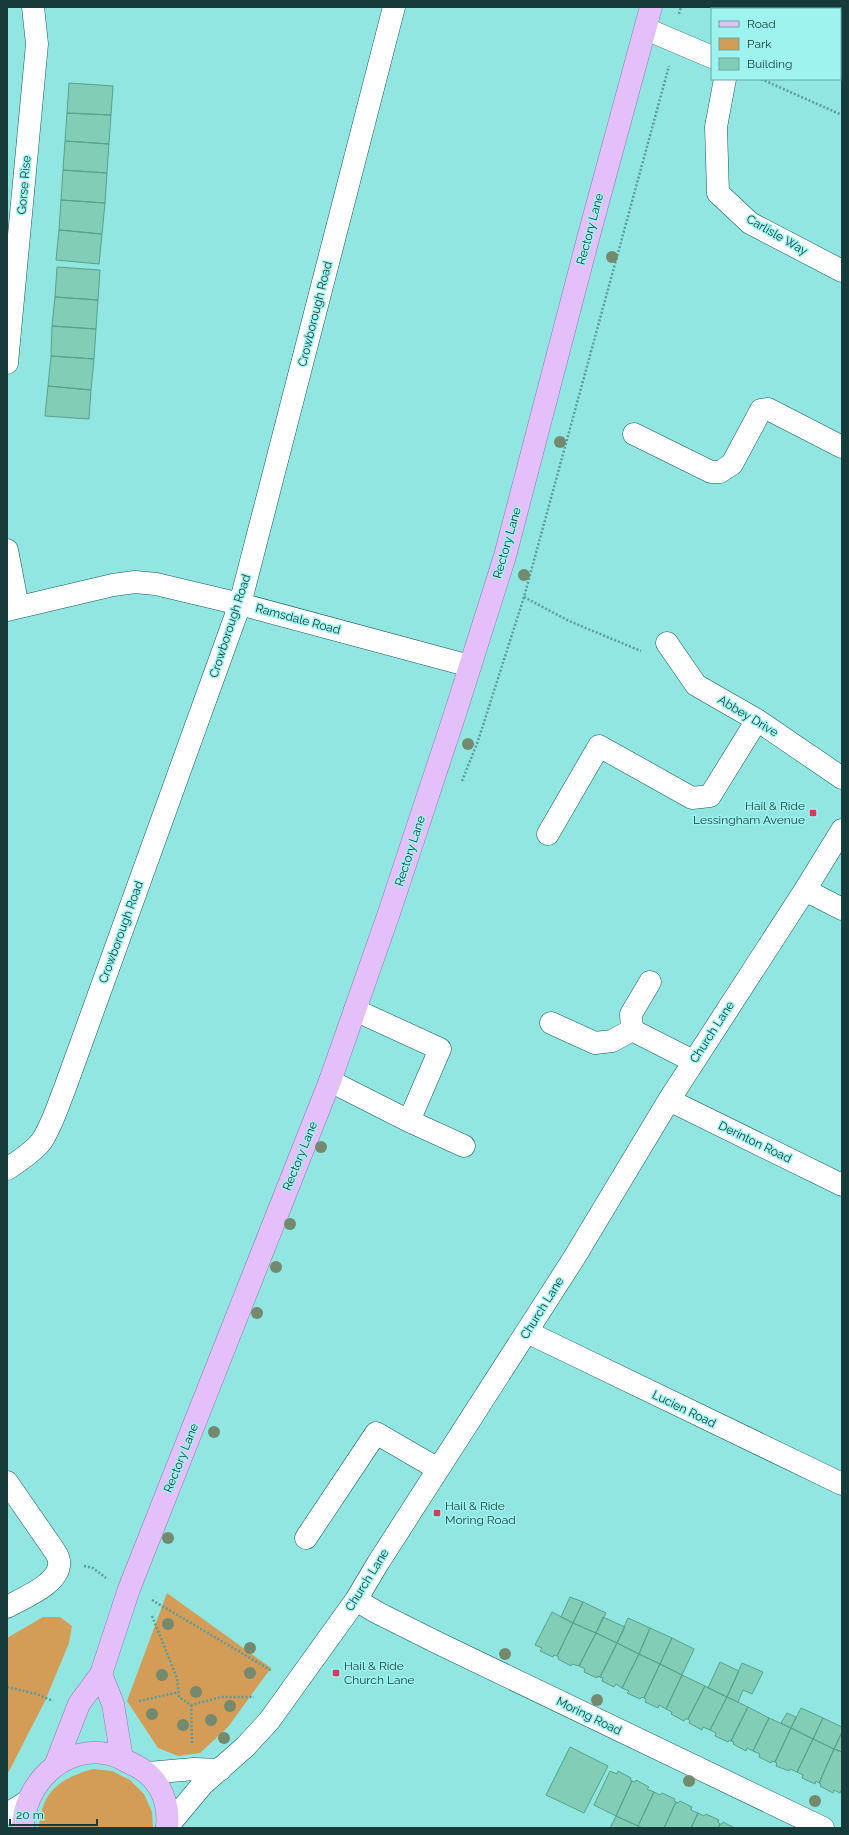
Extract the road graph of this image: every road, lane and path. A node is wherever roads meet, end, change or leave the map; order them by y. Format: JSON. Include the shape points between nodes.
{"nodes":[{"id":1,"x":33,"y":7,"type":"edge"},
{"id":2,"x":394,"y":7,"type":"edge"},
{"id":3,"x":651,"y":7,"type":"edge"},
{"id":4,"x":681,"y":7,"type":"edge"},
{"id":5,"x":646,"y":29,"type":"junction"},
{"id":6,"x":676,"y":41,"type":"junction"},
{"id":7,"x":711,"y":57,"type":"edge"},
{"id":8,"x":725,"y":80,"type":"edge"},
{"id":9,"x":763,"y":80,"type":"edge"},
{"id":10,"x":842,"y":115,"type":"edge"},
{"id":11,"x":842,"y":271,"type":"edge"},
{"id":12,"x":7,"y":363,"type":"edge"},
{"id":13,"x":634,"y":434,"type":"dead end"},
{"id":14,"x":842,"y":447,"type":"edge"},
{"id":15,"x":7,"y":550,"type":"edge"},
{"id":16,"x":524,"y":597,"type":"junction"},
{"id":17,"x":240,"y":604,"type":"junction"},
{"id":18,"x":13,"y":609,"type":"edge"},
{"id":19,"x":667,"y":643,"type":"joint"},
{"id":20,"x":470,"y":666,"type":"junction"},
{"id":21,"x":757,"y":720,"type":"junction"},
{"id":22,"x":478,"y":741,"type":"dead end"},
{"id":23,"x":842,"y":778,"type":"edge"},
{"id":24,"x":842,"y":830,"type":"edge"},
{"id":25,"x":548,"y":834,"type":"dead end"},
{"id":26,"x":805,"y":890,"type":"junction"},
{"id":27,"x":842,"y":909,"type":"edge"},
{"id":28,"x":650,"y":982,"type":"dead end"},
{"id":29,"x":355,"y":1010,"type":"junction"},
{"id":30,"x":552,"y":1023,"type":"dead end"},
{"id":31,"x":632,"y":1030,"type":"junction"},
{"id":32,"x":693,"y":1061,"type":"junction"},
{"id":33,"x":330,"y":1081,"type":"junction"},
{"id":34,"x":669,"y":1100,"type":"junction"},
{"id":35,"x":409,"y":1121,"type":"junction"},
{"id":36,"x":464,"y":1146,"type":"dead end"},
{"id":37,"x":7,"y":1169,"type":"edge"},
{"id":38,"x":842,"y":1185,"type":"edge"},
{"id":39,"x":527,"y":1332,"type":"junction"},
{"id":40,"x":438,"y":1469,"type":"junction"},
{"id":41,"x":7,"y":1482,"type":"edge"},
{"id":42,"x":842,"y":1484,"type":"edge"},
{"id":43,"x":306,"y":1538,"type":"dead end"},
{"id":44,"x":87,"y":1567,"type":"dead end"},
{"id":45,"x":105,"y":1577,"type":"dead end"},
{"id":46,"x":147,"y":1598,"type":"dead end"},
{"id":47,"x":356,"y":1600,"type":"junction"},
{"id":48,"x":7,"y":1607,"type":"edge"},
{"id":49,"x":152,"y":1616,"type":"dead end"},
{"id":50,"x":272,"y":1671,"type":"dead end"},
{"id":51,"x":101,"y":1674,"type":"junction"},
{"id":52,"x":7,"y":1688,"type":"edge"},
{"id":53,"x":179,"y":1692,"type":"junction"},
{"id":54,"x":255,"y":1697,"type":"dead end"},
{"id":55,"x":52,"y":1701,"type":"dead end"},
{"id":56,"x":138,"y":1702,"type":"dead end"},
{"id":57,"x":191,"y":1705,"type":"junction"},
{"id":58,"x":191,"y":1750,"type":"dead end"},
{"id":59,"x":122,"y":1759,"type":"junction"},
{"id":60,"x":55,"y":1766,"type":"junction"},
{"id":61,"x":220,"y":1770,"type":"junction"},
{"id":62,"x":148,"y":1773,"type":"junction"},
{"id":63,"x":28,"y":1801,"type":"junction"},
{"id":64,"x":7,"y":1814,"type":"edge"},
{"id":65,"x":22,"y":1828,"type":"edge"},
{"id":66,"x":167,"y":1828,"type":"edge"},
{"id":67,"x":823,"y":1828,"type":"edge"}],
"edges":[{"from":1,"to":12,"type":"street","name":"Gorse Rise","via":[[37,44]]},
{"from":2,"to":17,"type":"street","name":"Crowborough Road"},
{"from":3,"to":5,"type":"main road","name":"Rectory Lane"},
{"from":4,"to":6,"type":"path"},
{"from":5,"to":6,"type":"street"},
{"from":5,"to":20,"type":"main road","name":"Rectory Lane","via":[[505,556]]},
{"from":6,"to":7,"type":"street"},
{"from":6,"to":16,"type":"path"},
{"from":8,"to":11,"type":"street","name":"Carlisle Way","via":[[716,127],[718,193],[750,223]]},
{"from":9,"to":10,"type":"path"},
{"from":13,"to":14,"type":"street","via":[[711,472],[720,472],[732,464],[762,410],[768,409]]},
{"from":15,"to":18,"type":"street"},
{"from":16,"to":19,"type":"path","via":[[569,621],[641,651]]},
{"from":16,"to":22,"type":"path"},
{"from":17,"to":18,"type":"street","name":"Ramsdale Road","via":[[156,584],[135,582]]},
{"from":17,"to":20,"type":"street","name":"Ramsdale Road"},
{"from":17,"to":37,"type":"street","name":"Crowborough Road","via":[[62,1095],[40,1142],[29,1154]]},
{"from":19,"to":21,"type":"street","name":"Abbey Drive","via":[[696,685]]},
{"from":20,"to":29,"type":"main road","name":"Rectory Lane"},
{"from":21,"to":23,"type":"street","name":"Abbey Drive"},
{"from":21,"to":25,"type":"street","via":[[710,796],[692,798],[599,746]]},
{"from":24,"to":26,"type":"street","name":"Church Lane"},
{"from":26,"to":27,"type":"street"},
{"from":26,"to":32,"type":"street","name":"Church Lane"},
{"from":28,"to":31,"type":"street","via":[[631,1014]]},
{"from":29,"to":33,"type":"main road","name":"Rectory Lane"},
{"from":29,"to":35,"type":"street","via":[[440,1049]]},
{"from":30,"to":31,"type":"street","via":[[595,1043],[612,1041]]},
{"from":31,"to":32,"type":"street"},
{"from":32,"to":34,"type":"street","name":"Church Lane"},
{"from":33,"to":35,"type":"street"},
{"from":33,"to":51,"type":"main road","name":"Rectory Lane","via":[[129,1589]]},
{"from":34,"to":38,"type":"street","name":"Derinton Road"},
{"from":34,"to":39,"type":"street","name":"Church Lane"},
{"from":35,"to":36,"type":"street"},
{"from":39,"to":40,"type":"street","name":"Church Lane"},
{"from":39,"to":42,"type":"street","name":"Lucien Road"},
{"from":40,"to":43,"type":"street","via":[[376,1433]]},
{"from":40,"to":47,"type":"street","name":"Church Lane"},
{"from":41,"to":48,"type":"street","via":[[59,1561],[57,1573],[48,1584]]},
{"from":44,"to":45,"type":"path","via":[[93,1568]]},
{"from":46,"to":50,"type":"path"},
{"from":47,"to":61,"type":"street","name":"Church Lane","via":[[269,1720]]},
{"from":47,"to":67,"type":"street","name":"Moring Road","via":[[438,1644]]},
{"from":49,"to":53,"type":"path","via":[[177,1678]]},
{"from":51,"to":59,"type":"main road","via":[[113,1704]]},
{"from":51,"to":60,"type":"main road","name":"Rectory Lane","via":[[79,1704]]},
{"from":52,"to":55,"type":"path","via":[[37,1694]]},
{"from":53,"to":56,"type":"path"},
{"from":53,"to":57,"type":"path","via":[[180,1697]]},
{"from":54,"to":57,"type":"path","via":[[221,1697]]},
{"from":57,"to":58,"type":"path"},
{"from":59,"to":60,"type":"main road","via":[[110,1754],[95,1753],[77,1755]]},
{"from":59,"to":62,"type":"main road"},
{"from":60,"to":63,"type":"main road","via":[[40,1779]]},
{"from":61,"to":62,"type":"street","via":[[194,1769]]},
{"from":61,"to":66,"type":"street","name":"Church Lane","via":[[203,1784]]},
{"from":62,"to":66,"type":"main road","via":[[158,1785],[163,1797],[168,1812]]},
{"from":63,"to":64,"type":"street"},
{"from":63,"to":65,"type":"main road"}]}
